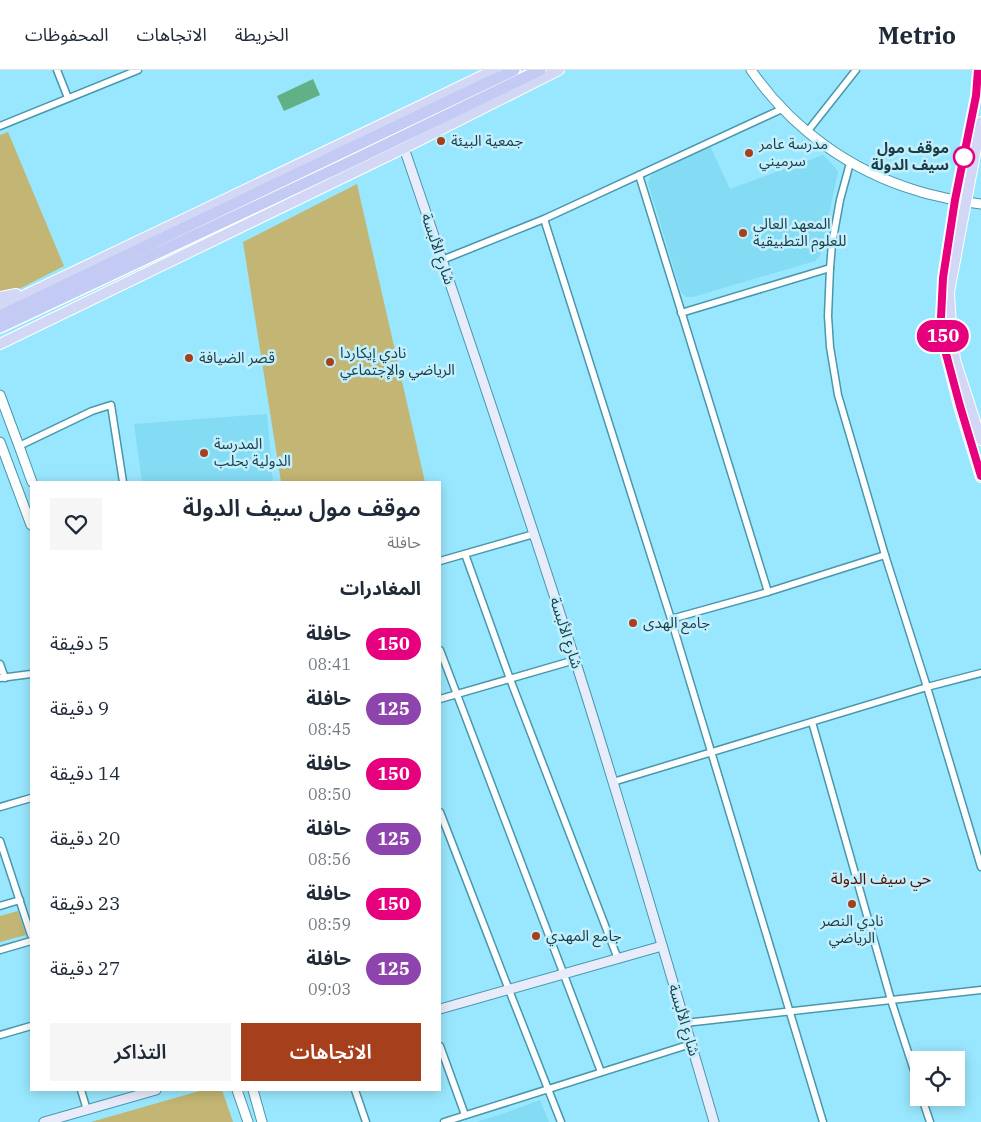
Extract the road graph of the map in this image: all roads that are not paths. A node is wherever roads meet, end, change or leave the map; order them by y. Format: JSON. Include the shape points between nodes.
{"nodes":[{"id":1,"x":57,"y":70,"type":"edge"},
{"id":2,"x":138,"y":70,"type":"edge"},
{"id":3,"x":494,"y":70,"type":"edge"},
{"id":4,"x":514,"y":70,"type":"edge"},
{"id":5,"x":540,"y":70,"type":"edge"},
{"id":6,"x":560,"y":70,"type":"edge"},
{"id":7,"x":751,"y":70,"type":"edge"},
{"id":8,"x":856,"y":70,"type":"edge"},
{"id":9,"x":980,"y":70,"type":"edge"},
{"id":10,"x":68,"y":98,"type":"junction"},
{"id":11,"x":782,"y":109,"type":"junction"},
{"id":12,"x":981,"y":122,"type":"edge"},
{"id":13,"x":0,"y":126,"type":"edge"},
{"id":14,"x":807,"y":132,"type":"junction"},
{"id":15,"x":404,"y":148,"type":"junction"},
{"id":16,"x":850,"y":163,"type":"junction"},
{"id":17,"x":639,"y":175,"type":"junction"},
{"id":18,"x":955,"y":200,"type":"junction"},
{"id":19,"x":967,"y":202,"type":"junction"},
{"id":20,"x":981,"y":204,"type":"edge"},
{"id":21,"x":544,"y":219,"type":"junction"},
{"id":22,"x":442,"y":260,"type":"junction"},
{"id":23,"x":830,"y":268,"type":"junction"},
{"id":24,"x":34,"y":291,"type":"junction"},
{"id":25,"x":0,"y":297,"type":"edge"},
{"id":26,"x":0,"y":307,"type":"edge"},
{"id":27,"x":682,"y":312,"type":"junction"},
{"id":28,"x":0,"y":316,"type":"edge"},
{"id":29,"x":0,"y":327,"type":"edge"},
{"id":30,"x":0,"y":344,"type":"edge"},
{"id":31,"x":0,"y":396,"type":"edge"},
{"id":32,"x":981,"y":440,"type":"edge"},
{"id":33,"x":0,"y":442,"type":"edge"},
{"id":34,"x":20,"y":446,"type":"junction"},
{"id":35,"x":3,"y":459,"type":"edge"},
{"id":36,"x":981,"y":476,"type":"edge"},
{"id":37,"x":32,"y":481,"type":"edge"},
{"id":38,"x":123,"y":481,"type":"edge"},
{"id":39,"x":30,"y":523,"type":"edge"},
{"id":40,"x":534,"y":534,"type":"junction"},
{"id":41,"x":465,"y":554,"type":"junction"},
{"id":42,"x":885,"y":555,"type":"junction"},
{"id":43,"x":441,"y":561,"type":"edge"},
{"id":44,"x":768,"y":592,"type":"junction"},
{"id":45,"x":671,"y":619,"type":"junction"},
{"id":46,"x":441,"y":653,"type":"edge"},
{"id":47,"x":575,"y":660,"type":"junction"},
{"id":48,"x":0,"y":664,"type":"edge"},
{"id":49,"x":981,"y":672,"type":"edge"},
{"id":50,"x":30,"y":674,"type":"edge"},
{"id":51,"x":3,"y":678,"type":"edge"},
{"id":52,"x":510,"y":679,"type":"junction"},
{"id":53,"x":927,"y":687,"type":"junction"},
{"id":54,"x":457,"y":695,"type":"junction"},
{"id":55,"x":441,"y":699,"type":"edge"},
{"id":56,"x":812,"y":722,"type":"junction"},
{"id":57,"x":712,"y":752,"type":"junction"},
{"id":58,"x":613,"y":782,"type":"junction"},
{"id":59,"x":30,"y":798,"type":"edge"},
{"id":60,"x":0,"y":807,"type":"edge"},
{"id":61,"x":441,"y":815,"type":"edge"},
{"id":62,"x":0,"y":841,"type":"edge"},
{"id":63,"x":981,"y":867,"type":"edge"},
{"id":64,"x":20,"y":900,"type":"junction"},
{"id":65,"x":0,"y":906,"type":"edge"},
{"id":66,"x":30,"y":932,"type":"edge"},
{"id":67,"x":30,"y":941,"type":"edge"},
{"id":68,"x":662,"y":946,"type":"junction"},
{"id":69,"x":0,"y":950,"type":"edge"},
{"id":70,"x":618,"y":959,"type":"junction"},
{"id":71,"x":564,"y":974,"type":"junction"},
{"id":72,"x":508,"y":990,"type":"junction"},
{"id":73,"x":981,"y":990,"type":"edge"},
{"id":74,"x":891,"y":1000,"type":"junction"},
{"id":75,"x":441,"y":1009,"type":"edge"},
{"id":76,"x":789,"y":1012,"type":"junction"},
{"id":77,"x":685,"y":1023,"type":"junction"},
{"id":78,"x":30,"y":1026,"type":"edge"},
{"id":79,"x":0,"y":1035,"type":"edge"},
{"id":80,"x":691,"y":1044,"type":"junction"},
{"id":81,"x":441,"y":1049,"type":"edge"},
{"id":82,"x":910,"y":1058,"type":"edge"},
{"id":83,"x":601,"y":1072,"type":"junction"},
{"id":84,"x":548,"y":1089,"type":"junction"},
{"id":85,"x":81,"y":1091,"type":"edge"},
{"id":86,"x":153,"y":1091,"type":"edge"},
{"id":87,"x":238,"y":1091,"type":"edge"},
{"id":88,"x":252,"y":1091,"type":"edge"},
{"id":89,"x":355,"y":1091,"type":"edge"},
{"id":90,"x":925,"y":1106,"type":"edge"},
{"id":91,"x":87,"y":1110,"type":"junction"},
{"id":92,"x":466,"y":1115,"type":"junction"},
{"id":93,"x":44,"y":1122,"type":"edge"},
{"id":94,"x":248,"y":1122,"type":"edge"},
{"id":95,"x":262,"y":1122,"type":"edge"},
{"id":96,"x":366,"y":1122,"type":"edge"},
{"id":97,"x":444,"y":1122,"type":"edge"},
{"id":98,"x":561,"y":1122,"type":"edge"},
{"id":99,"x":714,"y":1122,"type":"edge"},
{"id":100,"x":823,"y":1122,"type":"edge"},
{"id":101,"x":930,"y":1122,"type":"edge"}],
"edges":[{"from":1,"to":10,"type":"street"},
{"from":2,"to":10,"type":"street"},
{"from":3,"to":24,"type":"main road"},
{"from":4,"to":28,"type":"highway"},
{"from":5,"to":29,"type":"highway"},
{"from":6,"to":15,"type":"main road"},
{"from":7,"to":11,"type":"street"},
{"from":8,"to":14,"type":"street"},
{"from":9,"to":18,"type":"main road"},
{"from":10,"to":13,"type":"street"},
{"from":11,"to":14,"type":"street"},
{"from":11,"to":17,"type":"street"},
{"from":12,"to":19,"type":"main road"},
{"from":14,"to":16,"type":"street"},
{"from":15,"to":22,"type":"main road","name":"شارع الألبسة"},
{"from":15,"to":30,"type":"main road"},
{"from":16,"to":18,"type":"street","via":[[919,192]]},
{"from":16,"to":23,"type":"street","via":[[840,200]]},
{"from":17,"to":21,"type":"street"},
{"from":17,"to":27,"type":"street"},
{"from":18,"to":36,"type":"main road","via":[[943,278],[941,318],[945,350]]},
{"from":19,"to":20,"type":"street"},
{"from":19,"to":32,"type":"main road","via":[[949,292],[950,328],[955,360]]},
{"from":21,"to":22,"type":"street"},
{"from":21,"to":45,"type":"street"},
{"from":22,"to":40,"type":"main road","name":"شارع الألبسة"},
{"from":23,"to":27,"type":"street"},
{"from":23,"to":42,"type":"street","via":[[828,316],[838,395]]},
{"from":24,"to":25,"type":"main road"},
{"from":24,"to":26,"type":"main road"},
{"from":27,"to":44,"type":"street"},
{"from":31,"to":34,"type":"street"},
{"from":33,"to":35,"type":"street"},
{"from":34,"to":37,"type":"street"},
{"from":34,"to":38,"type":"street","via":[[111,405]]},
{"from":35,"to":39,"type":"street"},
{"from":40,"to":41,"type":"street"},
{"from":40,"to":47,"type":"main road","name":"شارع الألبسة"},
{"from":41,"to":43,"type":"street"},
{"from":41,"to":52,"type":"street"},
{"from":42,"to":44,"type":"street"},
{"from":42,"to":53,"type":"street"},
{"from":44,"to":45,"type":"street"},
{"from":45,"to":57,"type":"street"},
{"from":46,"to":54,"type":"street"},
{"from":47,"to":52,"type":"street"},
{"from":47,"to":58,"type":"main road","name":"شارع الألبسة"},
{"from":48,"to":51,"type":"street"},
{"from":49,"to":53,"type":"street"},
{"from":50,"to":51,"type":"street"},
{"from":52,"to":54,"type":"street"},
{"from":52,"to":70,"type":"street"},
{"from":53,"to":56,"type":"street"},
{"from":53,"to":63,"type":"street"},
{"from":54,"to":55,"type":"street"},
{"from":54,"to":71,"type":"street"},
{"from":56,"to":57,"type":"street"},
{"from":56,"to":74,"type":"street"},
{"from":57,"to":58,"type":"street"},
{"from":57,"to":76,"type":"street"},
{"from":58,"to":68,"type":"main road","name":"شارع الألبسة"},
{"from":59,"to":60,"type":"street"},
{"from":61,"to":72,"type":"street"},
{"from":62,"to":64,"type":"street"},
{"from":64,"to":65,"type":"street"},
{"from":64,"to":66,"type":"street"},
{"from":67,"to":69,"type":"street"},
{"from":68,"to":70,"type":"main road"},
{"from":68,"to":77,"type":"main road","name":"شارع الألبسة"},
{"from":70,"to":71,"type":"main road"},
{"from":71,"to":72,"type":"main road"},
{"from":71,"to":83,"type":"street"},
{"from":72,"to":75,"type":"main road"},
{"from":72,"to":84,"type":"street"},
{"from":73,"to":74,"type":"street"},
{"from":74,"to":76,"type":"street"},
{"from":74,"to":82,"type":"street"},
{"from":76,"to":77,"type":"street"},
{"from":76,"to":100,"type":"street"},
{"from":77,"to":80,"type":"main road","name":"شارع الألبسة"},
{"from":78,"to":79,"type":"street"},
{"from":80,"to":83,"type":"street"},
{"from":80,"to":99,"type":"main road","name":"شارع الألبسة"},
{"from":81,"to":92,"type":"street"},
{"from":83,"to":84,"type":"street"},
{"from":84,"to":92,"type":"street"},
{"from":84,"to":98,"type":"street"},
{"from":85,"to":91,"type":"street"},
{"from":86,"to":91,"type":"main road"},
{"from":87,"to":94,"type":"street"},
{"from":88,"to":95,"type":"street"},
{"from":89,"to":96,"type":"street"},
{"from":90,"to":101,"type":"street"},
{"from":91,"to":93,"type":"main road"},
{"from":92,"to":97,"type":"street"}]}
